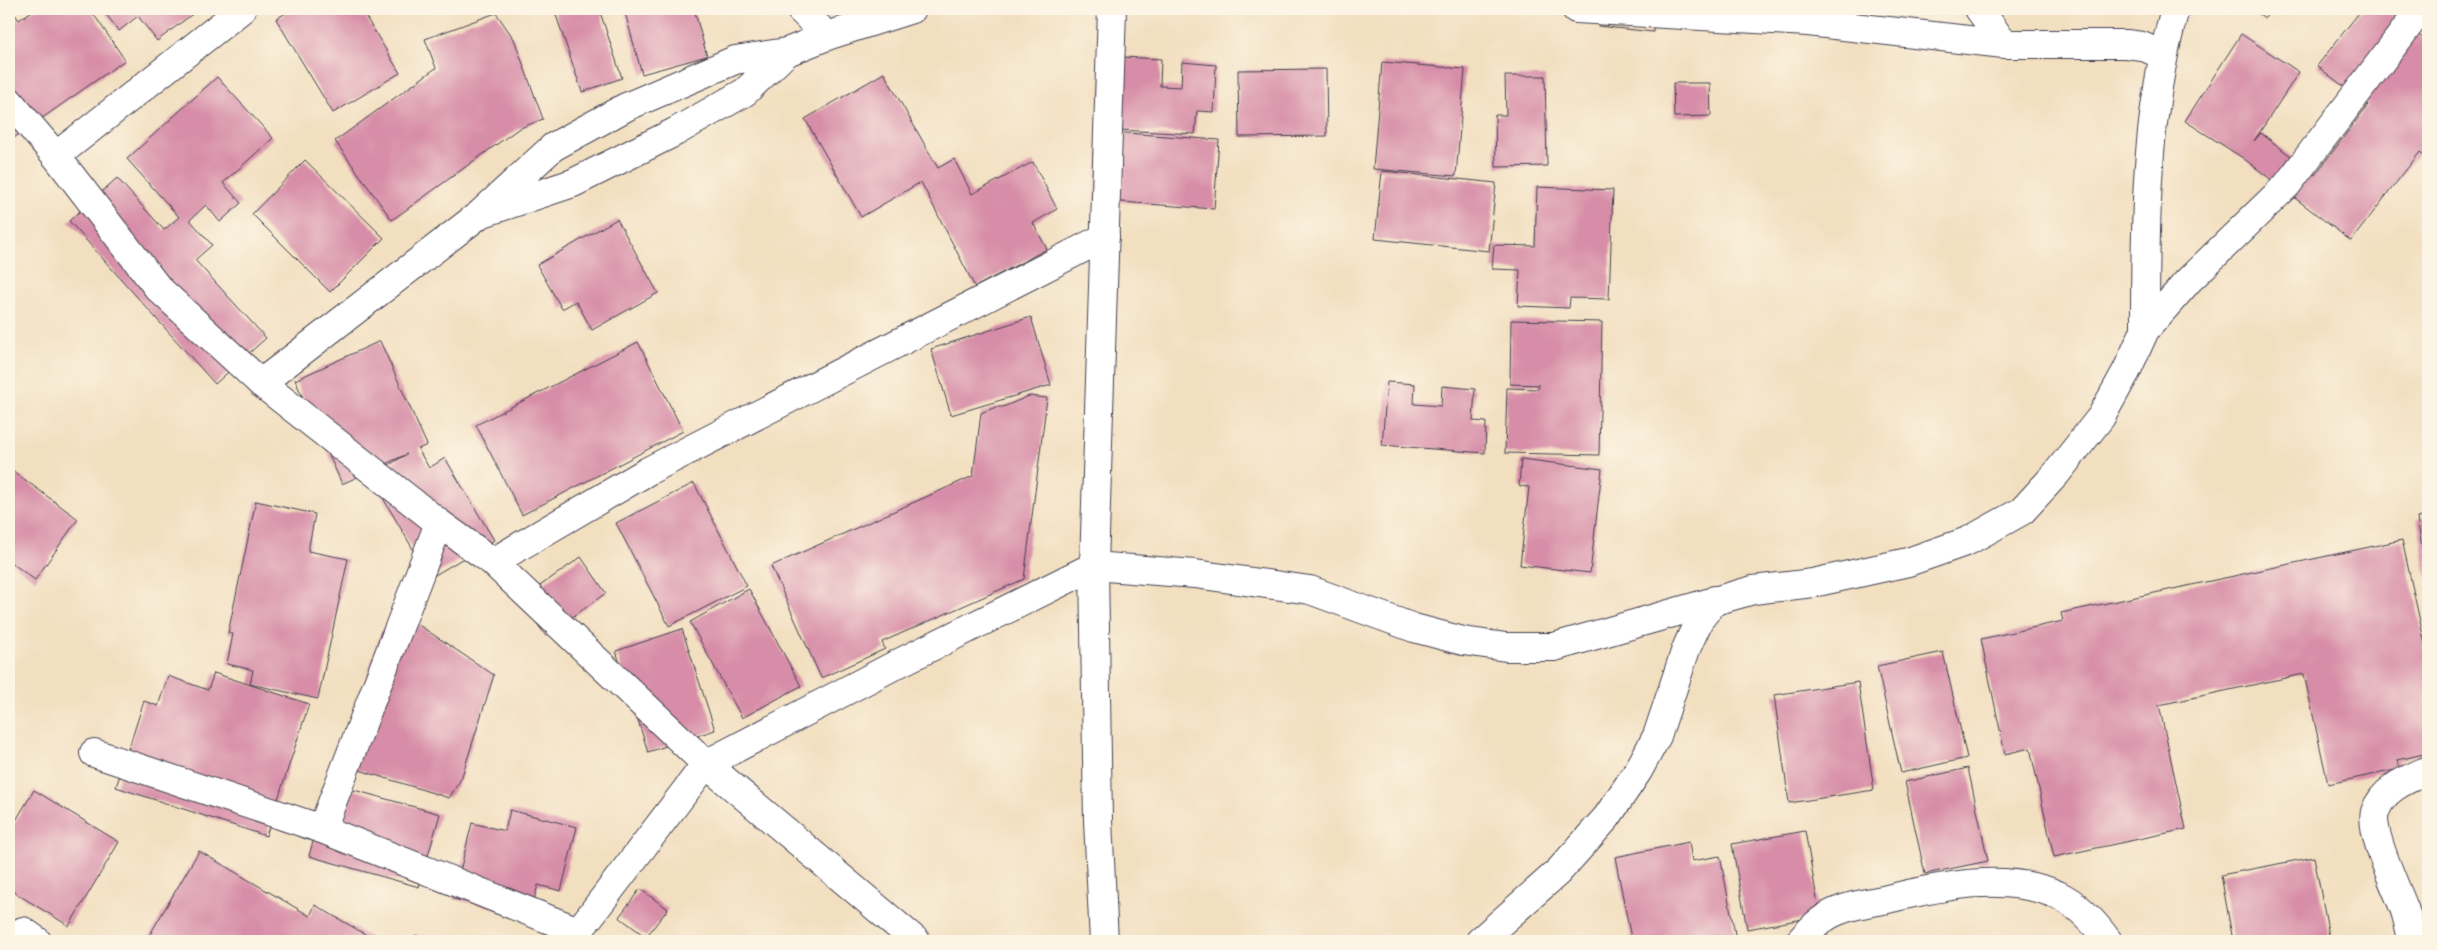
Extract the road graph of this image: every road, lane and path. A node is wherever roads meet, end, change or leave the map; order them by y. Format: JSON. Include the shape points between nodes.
{"nodes":[{"id":1,"x":242,"y":9,"type":"edge"},
{"id":2,"x":800,"y":9,"type":"edge"},
{"id":3,"x":912,"y":9,"type":"edge"},
{"id":4,"x":1576,"y":9,"type":"edge"},
{"id":5,"x":1979,"y":9,"type":"edge"},
{"id":6,"x":2174,"y":9,"type":"edge"},
{"id":7,"x":2421,"y":9,"type":"edge"},
{"id":8,"x":1107,"y":14,"type":"edge"},
{"id":9,"x":826,"y":36,"type":"junction"},
{"id":10,"x":2004,"y":44,"type":"junction"},
{"id":11,"x":788,"y":52,"type":"junction"},
{"id":12,"x":2162,"y":55,"type":"junction"},
{"id":13,"x":9,"y":100,"type":"edge"},
{"id":14,"x":56,"y":156,"type":"junction"},
{"id":15,"x":480,"y":214,"type":"junction"},
{"id":16,"x":1105,"y":237,"type":"junction"},
{"id":17,"x":2145,"y":330,"type":"junction"},
{"id":18,"x":261,"y":382,"type":"junction"},
{"id":19,"x":439,"y":523,"type":"junction"},
{"id":20,"x":492,"y":562,"type":"junction"},
{"id":21,"x":1094,"y":566,"type":"junction"},
{"id":22,"x":1715,"y":600,"type":"junction"},
{"id":23,"x":94,"y":753,"type":"dead end"},
{"id":24,"x":706,"y":764,"type":"junction"},
{"id":25,"x":2428,"y":770,"type":"edge"},
{"id":26,"x":322,"y":829,"type":"junction"},
{"id":27,"x":575,"y":936,"type":"edge"},
{"id":28,"x":916,"y":941,"type":"edge"},
{"id":29,"x":1104,"y":941,"type":"edge"},
{"id":30,"x":1480,"y":941,"type":"edge"},
{"id":31,"x":1800,"y":941,"type":"edge"},
{"id":32,"x":2108,"y":941,"type":"edge"},
{"id":33,"x":2412,"y":941,"type":"edge"}],
"edges":[{"from":1,"to":14,"type":"street"},
{"from":2,"to":9,"type":"street"},
{"from":3,"to":9,"type":"street"},
{"from":4,"to":10,"type":"street","via":[[1808,22]]},
{"from":5,"to":10,"type":"street"},
{"from":6,"to":12,"type":"street"},
{"from":7,"to":17,"type":"street","via":[[2287,185],[2188,281]]},
{"from":8,"to":16,"type":"street"},
{"from":9,"to":11,"type":"street"},
{"from":10,"to":12,"type":"street","via":[[2104,42],[2142,46]]},
{"from":11,"to":15,"type":"street","via":[[745,92],[675,132],[573,183]]},
{"from":11,"to":15,"type":"street","via":[[735,60],[626,107],[553,147]]},
{"from":12,"to":17,"type":"street","via":[[2146,192]]},
{"from":13,"to":14,"type":"street"},
{"from":14,"to":18,"type":"street","via":[[158,288]]},
{"from":15,"to":18,"type":"street"},
{"from":16,"to":20,"type":"street","via":[[648,471]]},
{"from":16,"to":21,"type":"street"},
{"from":17,"to":22,"type":"street","via":[[2101,417],[2022,511],[1968,541],[1908,562]]},
{"from":18,"to":19,"type":"street"},
{"from":19,"to":20,"type":"street"},
{"from":19,"to":26,"type":"street"},
{"from":20,"to":24,"type":"street"},
{"from":21,"to":22,"type":"street","via":[[1195,574],[1310,590],[1414,628],[1462,641],[1506,647],[1554,647]]},
{"from":21,"to":24,"type":"street"},
{"from":21,"to":29,"type":"street","via":[[1098,821]]},
{"from":22,"to":30,"type":"street","via":[[1699,620],[1657,736],[1628,787],[1607,817],[1558,872]]},
{"from":23,"to":26,"type":"street"},
{"from":24,"to":27,"type":"street"},
{"from":24,"to":28,"type":"street"},
{"from":25,"to":33,"type":"street","via":[[2395,785],[2375,812],[2378,842],[2406,914]]},
{"from":26,"to":27,"type":"street"},
{"from":31,"to":32,"type":"street","via":[[1816,924],[1838,911],[1900,896],[1973,883],[1999,882],[2033,887],[2060,896],[2091,919]]}]}
